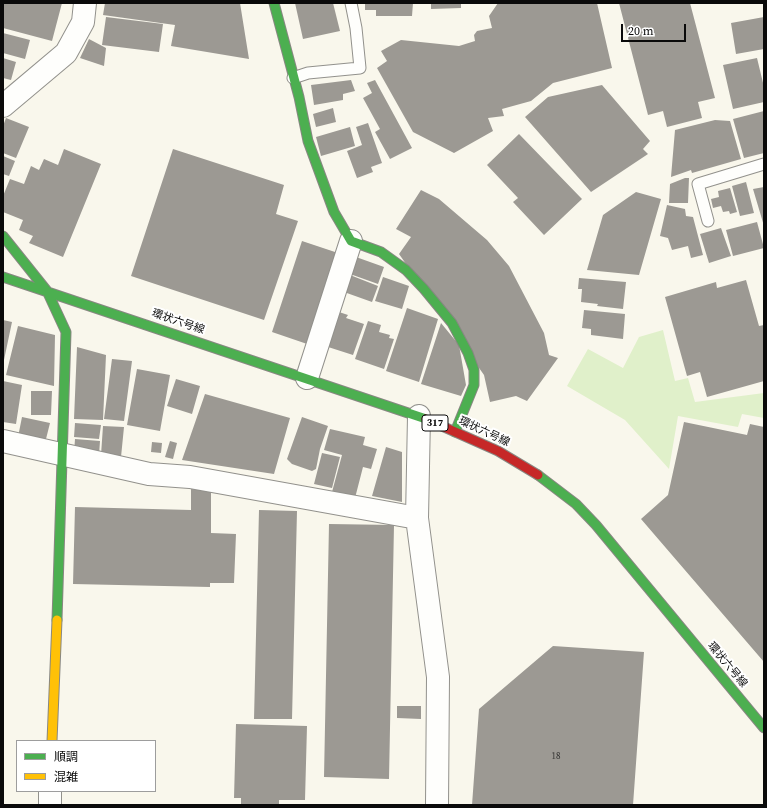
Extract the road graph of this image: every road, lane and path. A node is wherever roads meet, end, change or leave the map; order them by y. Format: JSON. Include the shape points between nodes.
{"nodes":[{"id":1,"x":84,"y":3,"type":"edge"},
{"id":2,"x":274,"y":3,"type":"edge"},
{"id":3,"x":351,"y":3,"type":"edge"},
{"id":4,"x":293,"y":78,"type":"junction"},
{"id":5,"x":3,"y":106,"type":"edge"},
{"id":6,"x":764,"y":164,"type":"edge"},
{"id":7,"x":708,"y":221,"type":"dead end"},
{"id":8,"x":3,"y":236,"type":"edge"},
{"id":9,"x":351,"y":241,"type":"junction"},
{"id":10,"x":3,"y":277,"type":"edge"},
{"id":11,"x":47,"y":291,"type":"junction"},
{"id":12,"x":307,"y":378,"type":"junction"},
{"id":13,"x":418,"y":416,"type":"junction"},
{"id":14,"x":455,"y":432,"type":"junction"},
{"id":15,"x":3,"y":441,"type":"edge"},
{"id":16,"x":63,"y":455,"type":"junction"},
{"id":17,"x":417,"y":518,"type":"junction"},
{"id":18,"x":764,"y":728,"type":"edge"},
{"id":19,"x":52,"y":740,"type":"edge"},
{"id":20,"x":50,"y":792,"type":"edge"},
{"id":21,"x":50,"y":805,"type":"edge"},
{"id":22,"x":437,"y":805,"type":"edge"}],
"edges":[{"from":1,"to":5,"type":"street","via":[[83,22],[66,53]]},
{"from":2,"to":4,"type":"street"},
{"from":3,"to":4,"type":"lane","via":[[360,68],[308,73]]},
{"from":4,"to":9,"type":"street","via":[[314,159],[334,212]]},
{"from":6,"to":7,"type":"lane","via":[[698,184]]},
{"from":8,"to":11,"type":"street"},
{"from":9,"to":12,"type":"street"},
{"from":9,"to":14,"type":"street","via":[[381,252],[406,270],[452,323],[461,338],[474,370],[474,385]]},
{"from":10,"to":11,"type":"street","name":"環状六号線","number":"317"},
{"from":11,"to":12,"type":"street","name":"環状六号線","number":"317"},
{"from":11,"to":16,"type":"street","via":[[66,332]]},
{"from":12,"to":13,"type":"street","name":"環状六号線","number":"317"},
{"from":13,"to":14,"type":"street","name":"環状六号線","number":"317"},
{"from":13,"to":17,"type":"street"},
{"from":14,"to":18,"type":"street","name":"環状六号線","number":"317","via":[[498,450],[530,469],[576,504]]},
{"from":15,"to":16,"type":"street"},
{"from":16,"to":17,"type":"street","via":[[149,474],[190,477]]},
{"from":16,"to":19,"type":"street"},
{"from":17,"to":22,"type":"street","via":[[438,678]]},
{"from":20,"to":21,"type":"street"}]}
